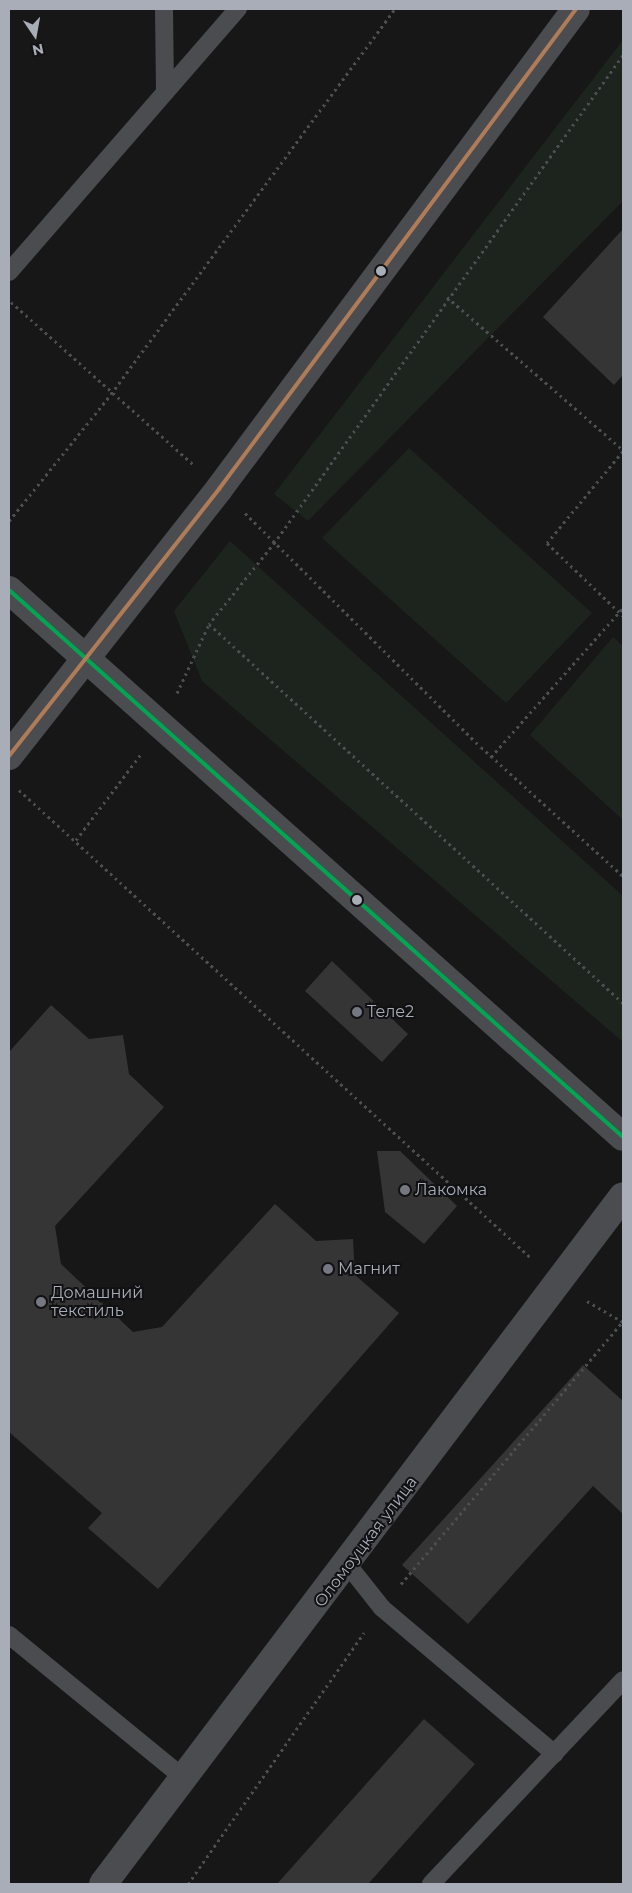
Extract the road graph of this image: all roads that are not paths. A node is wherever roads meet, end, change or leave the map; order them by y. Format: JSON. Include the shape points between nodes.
{"nodes":[{"id":1,"x":164,"y":9,"type":"edge"},
{"id":2,"x":238,"y":9,"type":"edge"},
{"id":3,"x":576,"y":9,"type":"edge"},
{"id":4,"x":165,"y":92,"type":"junction"},
{"id":5,"x":9,"y":272,"type":"edge"},
{"id":6,"x":9,"y":590,"type":"edge"},
{"id":7,"x":82,"y":660,"type":"junction"},
{"id":8,"x":9,"y":756,"type":"edge"},
{"id":9,"x":623,"y":1137,"type":"edge"},
{"id":10,"x":623,"y":1196,"type":"edge"},
{"id":11,"x":348,"y":1566,"type":"junction"},
{"id":12,"x":9,"y":1635,"type":"edge"},
{"id":13,"x":623,"y":1680,"type":"edge"},
{"id":14,"x":555,"y":1754,"type":"junction"},
{"id":15,"x":186,"y":1780,"type":"junction"},
{"id":16,"x":103,"y":1884,"type":"edge"},
{"id":17,"x":431,"y":1884,"type":"edge"}],
"edges":[{"from":1,"to":4,"type":"lane"},
{"from":2,"to":4,"type":"lane"},
{"from":3,"to":7,"type":"street","via":[[220,489]]},
{"from":4,"to":5,"type":"lane"},
{"from":6,"to":7,"type":"street"},
{"from":7,"to":8,"type":"street"},
{"from":7,"to":9,"type":"street"},
{"from":10,"to":11,"type":"street","name":"Оломоуцкая улица","via":[[560,1285]]},
{"from":11,"to":14,"type":"lane","via":[[382,1608]]},
{"from":11,"to":15,"type":"street","name":"Оломоуцкая улица"},
{"from":12,"to":15,"type":"lane"},
{"from":13,"to":14,"type":"lane"},
{"from":14,"to":17,"type":"lane"},
{"from":15,"to":16,"type":"street","name":"Оломоуцкая улица"}]}
